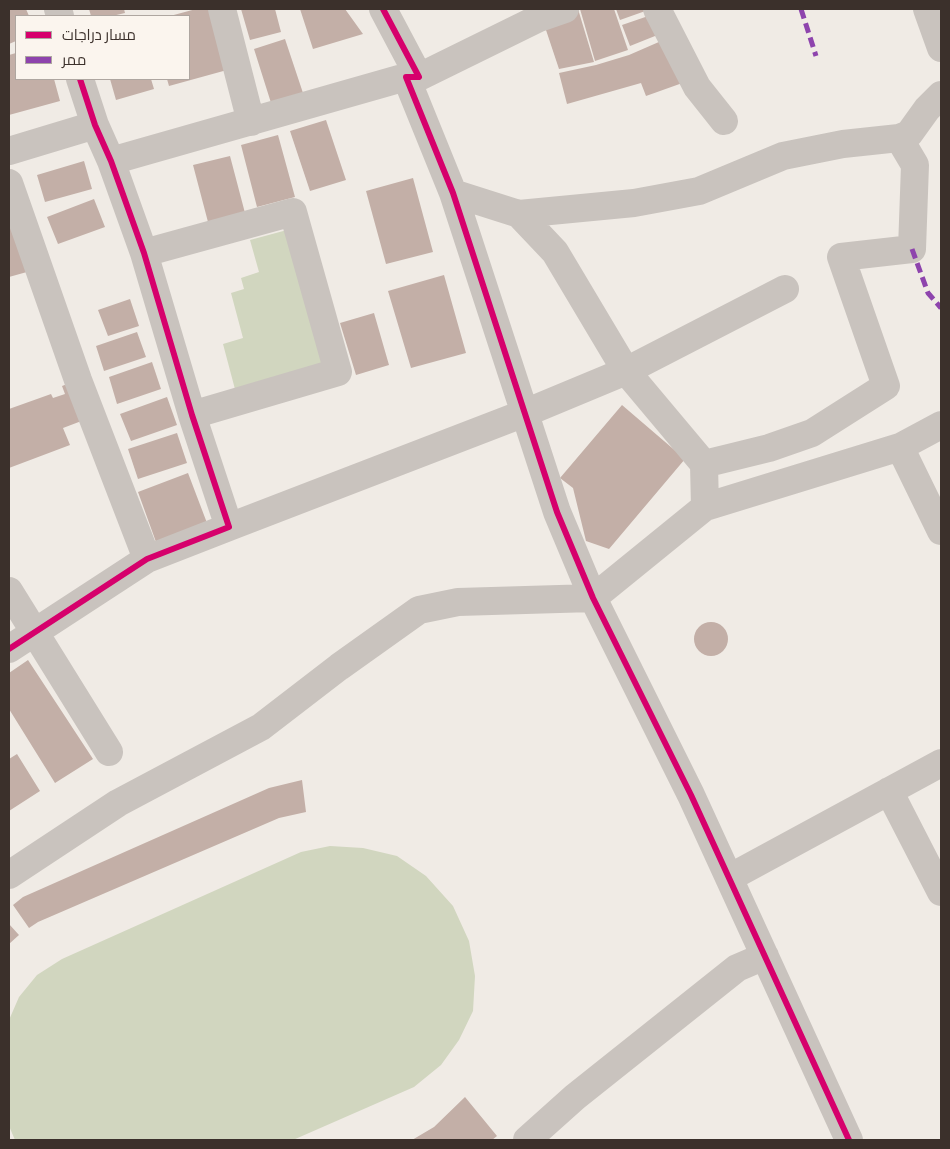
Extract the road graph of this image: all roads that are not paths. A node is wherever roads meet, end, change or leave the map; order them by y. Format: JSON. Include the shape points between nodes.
{"nodes":[{"id":1,"x":222,"y":9,"type":"edge"},
{"id":2,"x":383,"y":9,"type":"edge"},
{"id":3,"x":565,"y":9,"type":"edge"},
{"id":4,"x":657,"y":9,"type":"edge"},
{"id":5,"x":926,"y":9,"type":"edge"},
{"id":6,"x":537,"y":14,"type":"edge"},
{"id":7,"x":941,"y":48,"type":"edge"},
{"id":8,"x":413,"y":77,"type":"junction"},
{"id":9,"x":80,"y":80,"type":"edge"},
{"id":10,"x":941,"y":95,"type":"edge"},
{"id":11,"x":724,"y":121,"type":"dead end"},
{"id":12,"x":252,"y":122,"type":"junction"},
{"id":13,"x":95,"y":125,"type":"junction"},
{"id":14,"x":899,"y":138,"type":"junction"},
{"id":15,"x":9,"y":151,"type":"edge"},
{"id":16,"x":111,"y":161,"type":"junction"},
{"id":17,"x":9,"y":183,"type":"edge"},
{"id":18,"x":453,"y":193,"type":"junction"},
{"id":19,"x":519,"y":214,"type":"junction"},
{"id":20,"x":144,"y":253,"type":"junction"},
{"id":21,"x":785,"y":289,"type":"dead end"},
{"id":22,"x":626,"y":370,"type":"junction"},
{"id":23,"x":525,"y":413,"type":"junction"},
{"id":24,"x":192,"y":415,"type":"junction"},
{"id":25,"x":941,"y":425,"type":"edge"},
{"id":26,"x":900,"y":447,"type":"junction"},
{"id":27,"x":704,"y":464,"type":"junction"},
{"id":28,"x":705,"y":507,"type":"junction"},
{"id":29,"x":228,"y":527,"type":"junction"},
{"id":30,"x":941,"y":531,"type":"edge"},
{"id":31,"x":147,"y":559,"type":"junction"},
{"id":32,"x":9,"y":591,"type":"edge"},
{"id":33,"x":593,"y":598,"type":"junction"},
{"id":34,"x":35,"y":632,"type":"junction"},
{"id":35,"x":9,"y":649,"type":"edge"},
{"id":36,"x":109,"y":752,"type":"dead end"},
{"id":37,"x":941,"y":763,"type":"edge"},
{"id":38,"x":889,"y":791,"type":"junction"},
{"id":39,"x":9,"y":875,"type":"edge"},
{"id":40,"x":729,"y":878,"type":"junction"},
{"id":41,"x":941,"y":892,"type":"edge"},
{"id":42,"x":765,"y":956,"type":"junction"},
{"id":43,"x":527,"y":1140,"type":"edge"},
{"id":44,"x":849,"y":1140,"type":"edge"}],
"edges":[{"from":1,"to":12,"type":"street"},
{"from":2,"to":8,"type":"street"},
{"from":3,"to":6,"type":"street"},
{"from":4,"to":11,"type":"street","via":[[697,87]]},
{"from":5,"to":7,"type":"street"},
{"from":6,"to":8,"type":"street"},
{"from":8,"to":12,"type":"street"},
{"from":8,"to":18,"type":"street"},
{"from":9,"to":13,"type":"street"},
{"from":10,"to":14,"type":"street","via":[[909,134]]},
{"from":12,"to":16,"type":"street"},
{"from":13,"to":15,"type":"street"},
{"from":13,"to":16,"type":"street"},
{"from":14,"to":19,"type":"street","via":[[843,144],[783,156],[699,191],[634,203]]},
{"from":14,"to":27,"type":"street","via":[[915,165],[912,249],[841,257],[886,386],[812,432],[769,448]]},
{"from":16,"to":20,"type":"street"},
{"from":17,"to":31,"type":"street","via":[[78,380]]},
{"from":18,"to":19,"type":"street"},
{"from":18,"to":23,"type":"street"},
{"from":19,"to":22,"type":"street","via":[[555,252]]},
{"from":20,"to":24,"type":"street"},
{"from":20,"to":24,"type":"street","via":[[293,212],[338,372]]},
{"from":21,"to":22,"type":"street"},
{"from":22,"to":23,"type":"street"},
{"from":22,"to":27,"type":"street"},
{"from":23,"to":29,"type":"street"},
{"from":23,"to":33,"type":"street","via":[[557,512]]},
{"from":24,"to":29,"type":"street"},
{"from":25,"to":26,"type":"street"},
{"from":26,"to":28,"type":"street"},
{"from":26,"to":30,"type":"street"},
{"from":27,"to":28,"type":"street"},
{"from":28,"to":33,"type":"street"},
{"from":29,"to":31,"type":"street"},
{"from":31,"to":34,"type":"street"},
{"from":32,"to":34,"type":"street"},
{"from":33,"to":39,"type":"street","via":[[458,602],[419,610],[261,727],[118,803]]},
{"from":33,"to":40,"type":"street"},
{"from":34,"to":35,"type":"street"},
{"from":34,"to":36,"type":"street"},
{"from":37,"to":38,"type":"street"},
{"from":38,"to":40,"type":"street"},
{"from":38,"to":41,"type":"street"},
{"from":40,"to":42,"type":"street"},
{"from":42,"to":43,"type":"street","via":[[736,968],[575,1097]]},
{"from":42,"to":44,"type":"street"}]}
